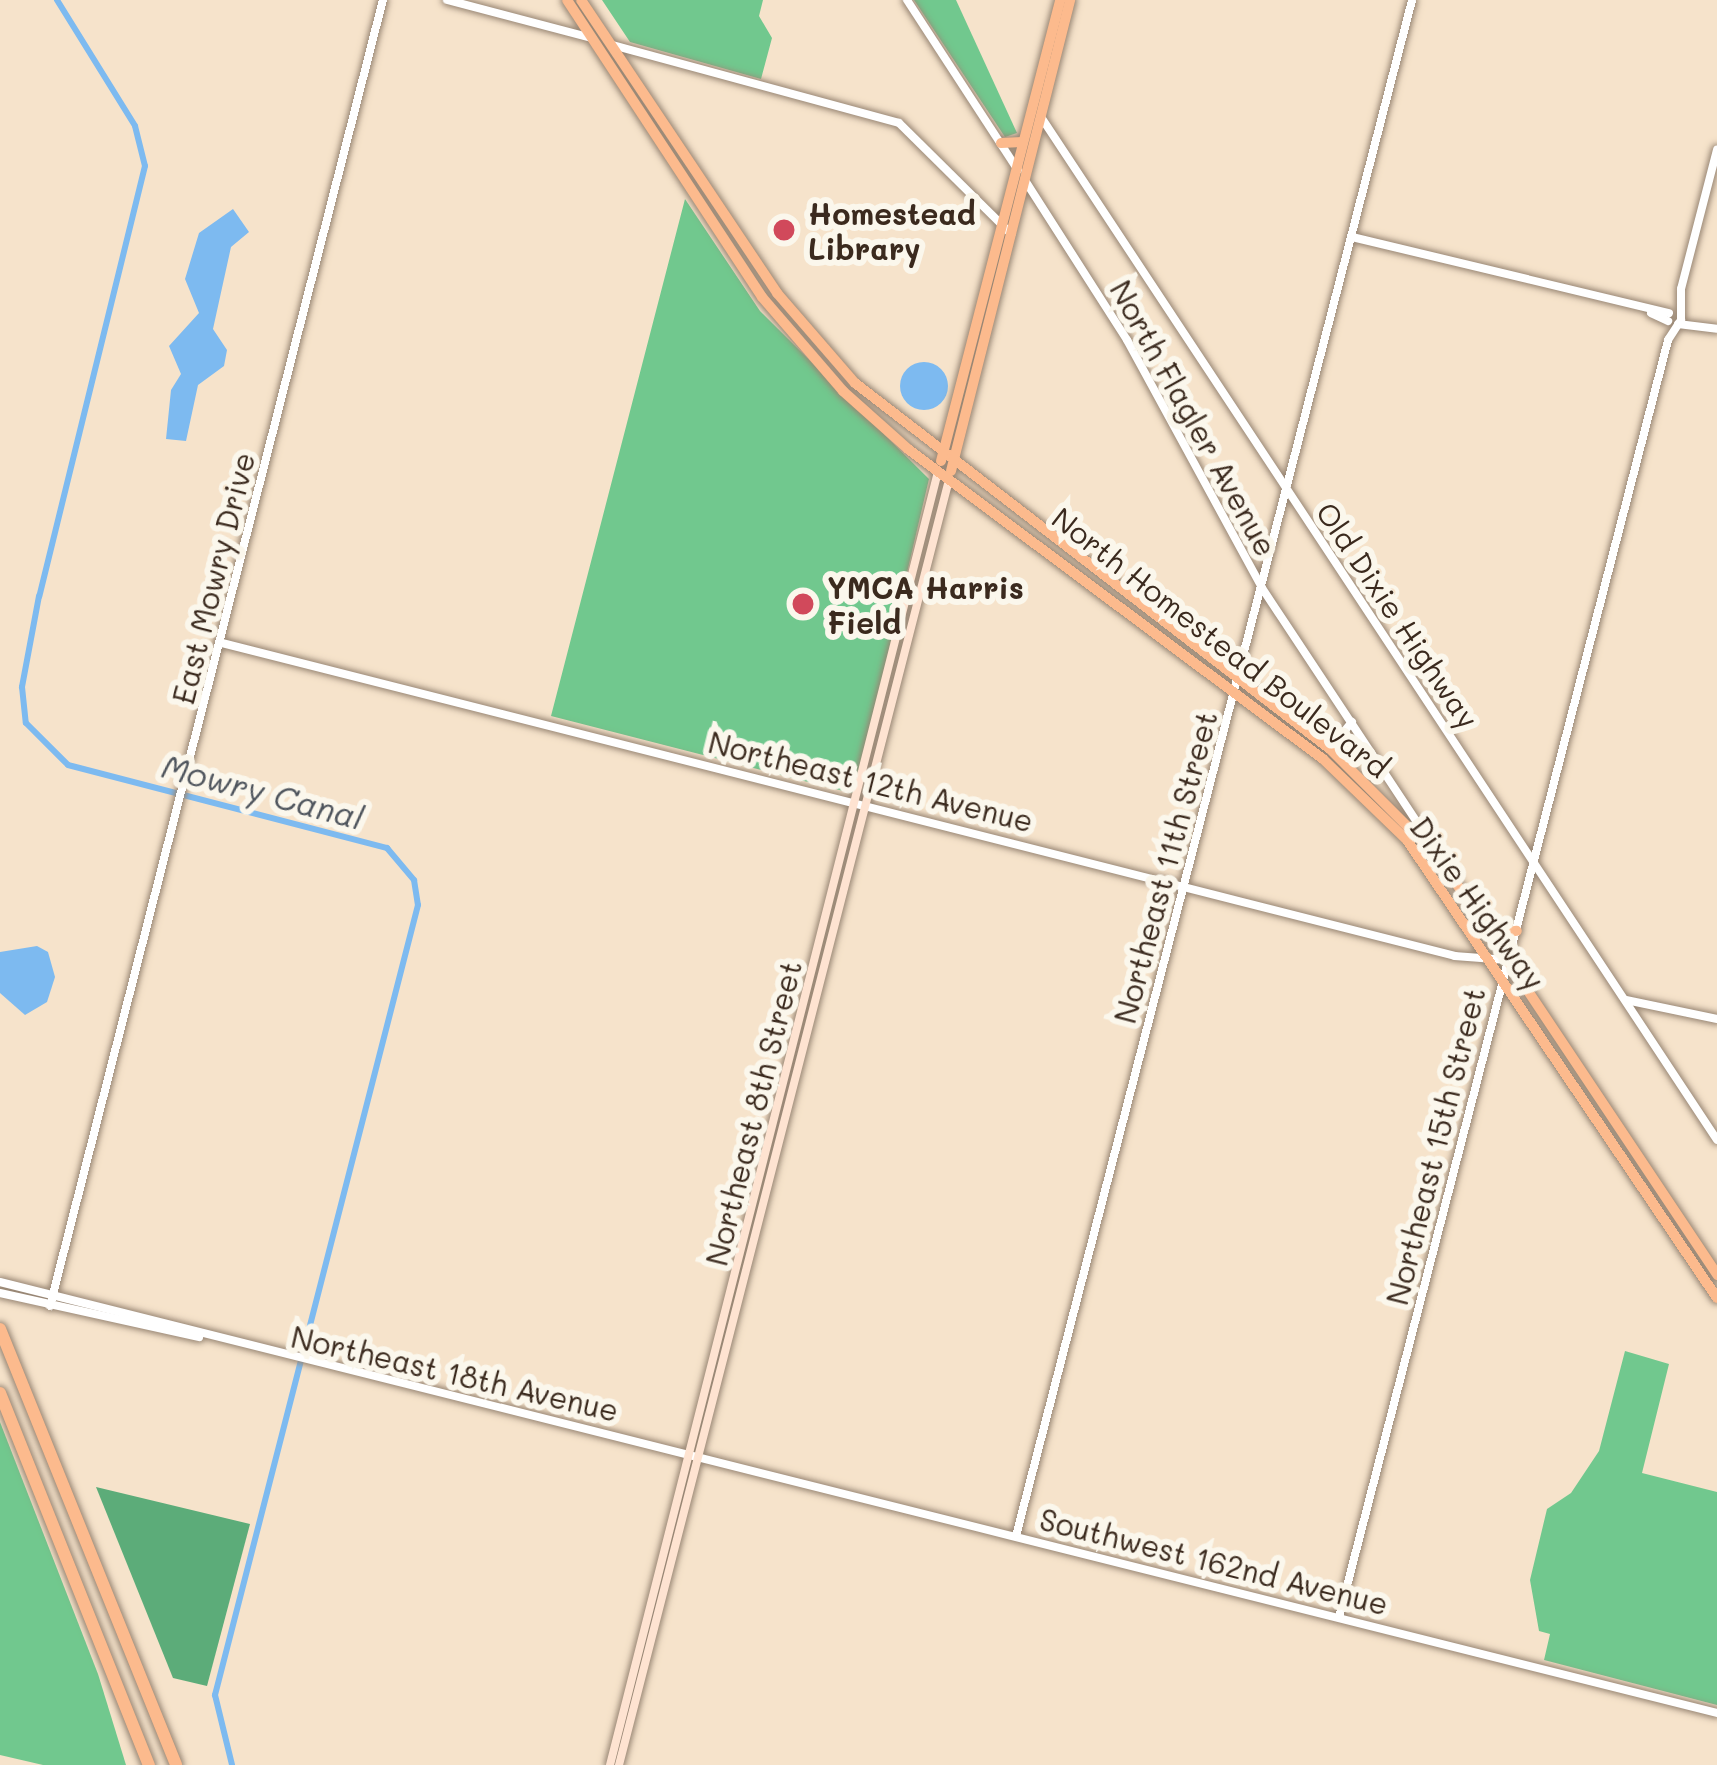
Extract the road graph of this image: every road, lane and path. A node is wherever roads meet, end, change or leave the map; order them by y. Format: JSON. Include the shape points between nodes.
{"nodes":[{"id":1,"x":383,"y":0,"type":"edge"},
{"id":2,"x":447,"y":0,"type":"edge"},
{"id":3,"x":567,"y":0,"type":"edge"},
{"id":4,"x":581,"y":0,"type":"edge"},
{"id":5,"x":907,"y":0,"type":"edge"},
{"id":6,"x":1060,"y":0,"type":"edge"},
{"id":7,"x":1070,"y":0,"type":"edge"},
{"id":8,"x":1412,"y":0,"type":"edge"},
{"id":9,"x":592,"y":38,"type":"junction"},
{"id":10,"x":610,"y":44,"type":"junction"},
{"id":11,"x":1036,"y":110,"type":"junction"},
{"id":12,"x":1022,"y":142,"type":"junction"},
{"id":13,"x":1001,"y":143,"type":"junction"},
{"id":14,"x":1717,"y":150,"type":"edge"},
{"id":15,"x":1015,"y":166,"type":"junction"},
{"id":16,"x":1024,"y":180,"type":"junction"},
{"id":17,"x":999,"y":222,"type":"junction"},
{"id":18,"x":1011,"y":233,"type":"junction"},
{"id":19,"x":1352,"y":237,"type":"junction"},
{"id":20,"x":761,"y":269,"type":"junction"},
{"id":21,"x":749,"y":277,"type":"junction"},
{"id":22,"x":976,"y":310,"type":"junction"},
{"id":23,"x":991,"y":314,"type":"junction"},
{"id":24,"x":1674,"y":318,"type":"junction"},
{"id":25,"x":973,"y":324,"type":"junction"},
{"id":26,"x":987,"y":328,"type":"junction"},
{"id":27,"x":1717,"y":329,"type":"edge"},
{"id":28,"x":950,"y":422,"type":"junction"},
{"id":29,"x":911,"y":433,"type":"junction"},
{"id":30,"x":947,"y":461,"type":"junction"},
{"id":31,"x":1294,"y":464,"type":"junction"},
{"id":32,"x":1272,"y":468,"type":"junction"},
{"id":33,"x":944,"y":476,"type":"junction"},
{"id":34,"x":1287,"y":491,"type":"junction"},
{"id":35,"x":918,"y":553,"type":"junction"},
{"id":36,"x":930,"y":556,"type":"junction"},
{"id":37,"x":1262,"y":588,"type":"junction"},
{"id":38,"x":910,"y":611,"type":"junction"},
{"id":39,"x":1137,"y":612,"type":"junction"},
{"id":40,"x":222,"y":643,"type":"junction"},
{"id":41,"x":1237,"y":686,"type":"junction"},
{"id":42,"x":1352,"y":722,"type":"junction"},
{"id":43,"x":1327,"y":754,"type":"junction"},
{"id":44,"x":862,"y":804,"type":"junction"},
{"id":45,"x":1542,"y":831,"type":"junction"},
{"id":46,"x":1521,"y":840,"type":"junction"},
{"id":47,"x":1534,"y":860,"type":"junction"},
{"id":48,"x":1443,"y":864,"type":"junction"},
{"id":49,"x":1184,"y":886,"type":"junction"},
{"id":50,"x":1516,"y":931,"type":"junction"},
{"id":51,"x":1491,"y":934,"type":"junction"},
{"id":52,"x":1502,"y":961,"type":"junction"},
{"id":53,"x":1504,"y":981,"type":"junction"},
{"id":54,"x":1626,"y":1000,"type":"junction"},
{"id":55,"x":1717,"y":1019,"type":"edge"},
{"id":56,"x":1556,"y":1032,"type":"junction"},
{"id":57,"x":1587,"y":1102,"type":"junction"},
{"id":58,"x":1717,"y":1140,"type":"edge"},
{"id":59,"x":1639,"y":1157,"type":"junction"},
{"id":60,"x":1639,"y":1179,"type":"junction"},
{"id":61,"x":1691,"y":1237,"type":"junction"},
{"id":62,"x":1717,"y":1275,"type":"edge"},
{"id":63,"x":0,"y":1282,"type":"edge"},
{"id":64,"x":0,"y":1293,"type":"edge"},
{"id":65,"x":1717,"y":1298,"type":"edge"},
{"id":66,"x":51,"y":1301,"type":"junction"},
{"id":67,"x":0,"y":1329,"type":"edge"},
{"id":68,"x":0,"y":1393,"type":"edge"},
{"id":69,"x":694,"y":1455,"type":"junction"},
{"id":70,"x":1016,"y":1536,"type":"junction"},
{"id":71,"x":1339,"y":1617,"type":"junction"},
{"id":72,"x":1717,"y":1713,"type":"edge"},
{"id":73,"x":149,"y":1765,"type":"edge"},
{"id":74,"x":181,"y":1765,"type":"edge"},
{"id":75,"x":614,"y":1765,"type":"edge"}],
"edges":[{"from":1,"to":40,"type":"street","name":"East Mowry Drive"},
{"from":2,"to":9,"type":"street"},
{"from":3,"to":9,"type":"highway","name":"Dixie Highway"},
{"from":4,"to":10,"type":"highway","name":"North Homestead Boulevard"},
{"from":5,"to":13,"type":"street","name":"North Flagler Avenue"},
{"from":6,"to":11,"type":"highway"},
{"from":7,"to":11,"type":"highway"},
{"from":8,"to":19,"type":"street","name":"Northeast 11th Street"},
{"from":9,"to":10,"type":"street"},
{"from":9,"to":21,"type":"highway","name":"Dixie Highway"},
{"from":10,"to":17,"type":"street","via":[[903,126]]},
{"from":10,"to":20,"type":"highway","name":"North Homestead Boulevard"},
{"from":11,"to":12,"type":"highway"},
{"from":11,"to":16,"type":"highway"},
{"from":11,"to":32,"type":"street","name":"Old Dixie Highway"},
{"from":12,"to":13,"type":"highway"},
{"from":12,"to":15,"type":"highway"},
{"from":13,"to":15,"type":"street","name":"North Flagler Avenue"},
{"from":14,"to":24,"type":"street"},
{"from":15,"to":16,"type":"street","name":"North Flagler Avenue"},
{"from":15,"to":17,"type":"highway"},
{"from":16,"to":18,"type":"highway"},
{"from":16,"to":37,"type":"street","name":"North Flagler Avenue","via":[[1135,355]]},
{"from":17,"to":18,"type":"street"},
{"from":17,"to":22,"type":"highway"},
{"from":18,"to":23,"type":"highway"},
{"from":19,"to":24,"type":"street"},
{"from":19,"to":31,"type":"street","name":"Northeast 11th Street"},
{"from":20,"to":21,"type":"highway"},
{"from":20,"to":29,"type":"highway","name":"North Homestead Boulevard","via":[[845,373]]},
{"from":21,"to":33,"type":"highway","name":"Dixie Highway","via":[[831,380]]},
{"from":22,"to":23,"type":"highway"},
{"from":22,"to":25,"type":"highway"},
{"from":23,"to":26,"type":"highway"},
{"from":24,"to":27,"type":"street"},
{"from":24,"to":45,"type":"street","name":"Northeast 15th Street"},
{"from":25,"to":26,"type":"highway"},
{"from":25,"to":28,"type":"highway"},
{"from":26,"to":30,"type":"highway"},
{"from":28,"to":29,"type":"highway","via":[[937,436]]},
{"from":28,"to":30,"type":"highway"},
{"from":29,"to":30,"type":"highway","name":"North Homestead Boulevard"},
{"from":30,"to":33,"type":"highway"},
{"from":30,"to":39,"type":"highway","name":"North Homestead Boulevard"},
{"from":31,"to":32,"type":"street"},
{"from":31,"to":34,"type":"street","name":"Northeast 11th Street"},
{"from":32,"to":34,"type":"street","name":"Old Dixie Highway"},
{"from":33,"to":35,"type":"main road","name":"Northeast 8th Street"},
{"from":33,"to":36,"type":"main road","name":"Northeast 8th Street"},
{"from":33,"to":39,"type":"highway","name":"Dixie Highway"},
{"from":34,"to":37,"type":"street","name":"Northeast 11th Street"},
{"from":34,"to":46,"type":"street","name":"Old Dixie Highway"},
{"from":35,"to":36,"type":"main road"},
{"from":35,"to":38,"type":"main road","name":"Northeast 8th Street"},
{"from":36,"to":38,"type":"main road","name":"Northeast 8th Street"},
{"from":37,"to":41,"type":"street","name":"Northeast 11th Street"},
{"from":37,"to":42,"type":"street","name":"North Flagler Avenue"},
{"from":38,"to":44,"type":"main road","name":"Northeast 8th Street"},
{"from":39,"to":41,"type":"highway","name":"Dixie Highway"},
{"from":40,"to":44,"type":"street","name":"Northeast 12th Avenue"},
{"from":40,"to":66,"type":"street","name":"East Mowry Drive"},
{"from":41,"to":43,"type":"highway","name":"Dixie Highway"},
{"from":41,"to":49,"type":"street","name":"Northeast 11th Street"},
{"from":42,"to":43,"type":"street"},
{"from":42,"to":48,"type":"street","name":"North Flagler Avenue"},
{"from":43,"to":48,"type":"highway","name":"North Homestead Boulevard"},
{"from":43,"to":52,"type":"highway","name":"Dixie Highway"},
{"from":44,"to":49,"type":"street","name":"Northeast 12th Avenue"},
{"from":44,"to":69,"type":"main road","name":"Northeast 8th Street"},
{"from":45,"to":46,"type":"street"},
{"from":45,"to":47,"type":"street","name":"Northeast 15th Street"},
{"from":46,"to":47,"type":"street","name":"Old Dixie Highway"},
{"from":47,"to":50,"type":"street","name":"Northeast 15th Street"},
{"from":47,"to":54,"type":"street","name":"Old Dixie Highway"},
{"from":48,"to":51,"type":"highway","name":"Dixie Highway"},
{"from":49,"to":52,"type":"street","name":"Northeast 12th Avenue"},
{"from":49,"to":70,"type":"street","name":"Northeast 11th Street"},
{"from":50,"to":51,"type":"highway"},
{"from":50,"to":52,"type":"street","name":"Northeast 15th Street"},
{"from":51,"to":52,"type":"highway","name":"Dixie Highway"},
{"from":52,"to":53,"type":"highway","name":"Dixie Highway"},
{"from":52,"to":56,"type":"highway","name":"Dixie Highway"},
{"from":53,"to":56,"type":"highway"},
{"from":53,"to":57,"type":"highway","name":"Dixie Highway"},
{"from":53,"to":71,"type":"street","name":"Northeast 15th Street"},
{"from":54,"to":55,"type":"street"},
{"from":54,"to":58,"type":"street","name":"Old Dixie Highway"},
{"from":56,"to":59,"type":"highway","name":"Dixie Highway"},
{"from":57,"to":59,"type":"highway"},
{"from":57,"to":60,"type":"highway","name":"Dixie Highway"},
{"from":59,"to":61,"type":"highway","name":"Dixie Highway"},
{"from":60,"to":61,"type":"highway"},
{"from":60,"to":65,"type":"highway","name":"Dixie Highway"},
{"from":61,"to":62,"type":"highway"},
{"from":63,"to":66,"type":"street","name":"Northeast 18th Avenue"},
{"from":64,"to":66,"type":"street","name":"Northeast 18th Avenue"},
{"from":66,"to":69,"type":"street","name":"Northeast 18th Avenue"},
{"from":67,"to":74,"type":"highway"},
{"from":68,"to":73,"type":"highway"},
{"from":69,"to":70,"type":"street","name":"Southwest 162nd Avenue"},
{"from":69,"to":75,"type":"main road","name":"Northeast 8th Street"},
{"from":70,"to":71,"type":"street","name":"Southwest 162nd Avenue"},
{"from":71,"to":72,"type":"street","name":"Southwest 162nd Avenue"}]}
